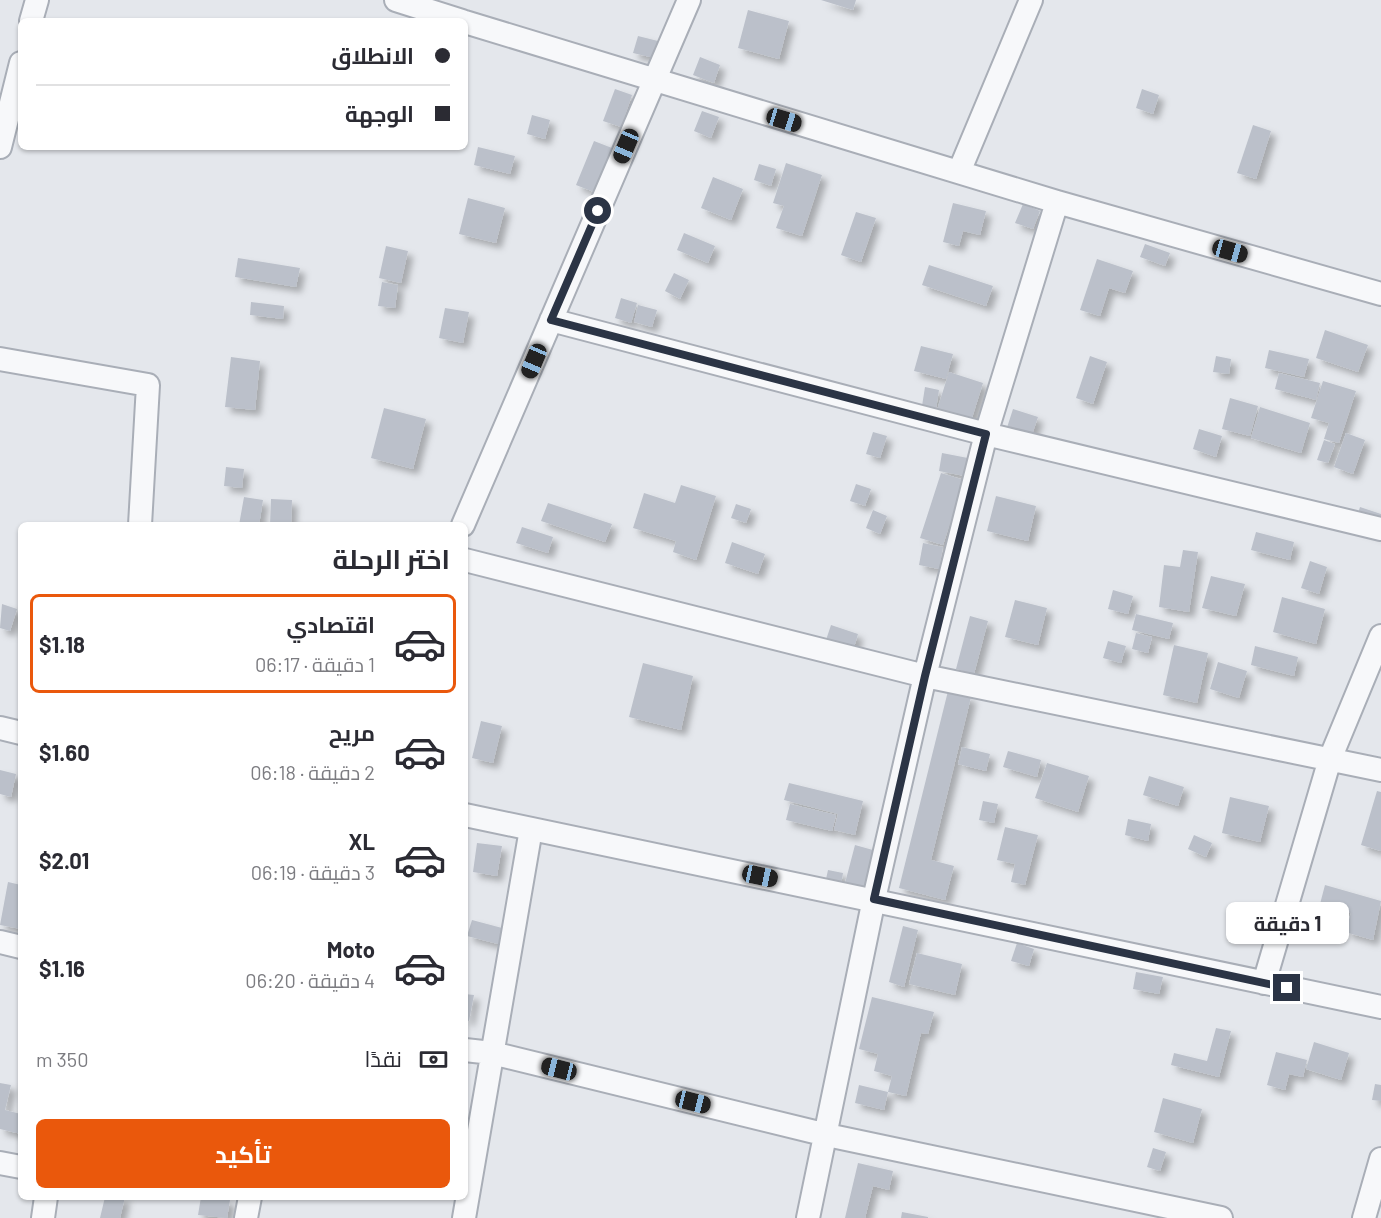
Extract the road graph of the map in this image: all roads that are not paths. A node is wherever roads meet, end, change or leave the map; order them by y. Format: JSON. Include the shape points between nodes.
{"nodes":[{"id":1,"x":37,"y":0,"type":"edge"},
{"id":2,"x":396,"y":0,"type":"edge"},
{"id":3,"x":467,"y":0,"type":"edge"},
{"id":4,"x":689,"y":0,"type":"edge"},
{"id":5,"x":1031,"y":0,"type":"edge"},
{"id":6,"x":32,"y":18,"type":"edge"},
{"id":7,"x":453,"y":18,"type":"edge"},
{"id":8,"x":464,"y":18,"type":"edge"},
{"id":9,"x":468,"y":23,"type":"edge"},
{"id":10,"x":18,"y":75,"type":"edge"},
{"id":11,"x":653,"y":81,"type":"junction"},
{"id":12,"x":1,"y":140,"type":"edge"},
{"id":13,"x":959,"y":172,"type":"junction"},
{"id":14,"x":1057,"y":202,"type":"junction"},
{"id":15,"x":1381,"y":294,"type":"edge"},
{"id":16,"x":551,"y":320,"type":"junction"},
{"id":17,"x":0,"y":359,"type":"edge"},
{"id":18,"x":986,"y":434,"type":"junction"},
{"id":19,"x":141,"y":522,"type":"edge"},
{"id":20,"x":464,"y":522,"type":"edge"},
{"id":21,"x":1381,"y":529,"type":"edge"},
{"id":22,"x":468,"y":561,"type":"edge"},
{"id":23,"x":1381,"y":636,"type":"edge"},
{"id":24,"x":925,"y":676,"type":"junction"},
{"id":25,"x":0,"y":729,"type":"edge"},
{"id":26,"x":18,"y":732,"type":"edge"},
{"id":27,"x":1330,"y":759,"type":"junction"},
{"id":28,"x":1381,"y":770,"type":"edge"},
{"id":29,"x":468,"y":816,"type":"edge"},
{"id":30,"x":531,"y":829,"type":"junction"},
{"id":31,"x":874,"y":899,"type":"junction"},
{"id":32,"x":0,"y":942,"type":"edge"},
{"id":33,"x":18,"y":946,"type":"edge"},
{"id":34,"x":1263,"y":983,"type":"junction"},
{"id":35,"x":1381,"y":1007,"type":"edge"},
{"id":36,"x":468,"y":1050,"type":"edge"},
{"id":37,"x":492,"y":1053,"type":"junction"},
{"id":38,"x":826,"y":1135,"type":"junction"},
{"id":39,"x":1381,"y":1159,"type":"edge"},
{"id":40,"x":0,"y":1163,"type":"edge"},
{"id":41,"x":18,"y":1166,"type":"edge"},
{"id":42,"x":468,"y":1194,"type":"edge"},
{"id":43,"x":46,"y":1200,"type":"edge"},
{"id":44,"x":249,"y":1200,"type":"edge"},
{"id":45,"x":467,"y":1200,"type":"edge"},
{"id":46,"x":43,"y":1218,"type":"edge"},
{"id":47,"x":246,"y":1218,"type":"edge"},
{"id":48,"x":464,"y":1218,"type":"edge"},
{"id":49,"x":808,"y":1218,"type":"edge"},
{"id":50,"x":1221,"y":1218,"type":"edge"},
{"id":51,"x":1364,"y":1218,"type":"edge"}],
"edges":[{"from":1,"to":6,"type":"street"},
{"from":2,"to":7,"type":"street"},
{"from":3,"to":8,"type":"street"},
{"from":4,"to":11,"type":"street"},
{"from":5,"to":13,"type":"street"},
{"from":9,"to":11,"type":"street"},
{"from":10,"to":12,"type":"street"},
{"from":11,"to":13,"type":"street"},
{"from":11,"to":16,"type":"street"},
{"from":13,"to":14,"type":"street"},
{"from":14,"to":15,"type":"street"},
{"from":14,"to":18,"type":"street"},
{"from":16,"to":18,"type":"street"},
{"from":16,"to":20,"type":"street"},
{"from":17,"to":19,"type":"street","via":[[148,385]]},
{"from":18,"to":21,"type":"street"},
{"from":18,"to":24,"type":"street"},
{"from":22,"to":24,"type":"street"},
{"from":23,"to":27,"type":"street"},
{"from":24,"to":27,"type":"street"},
{"from":24,"to":31,"type":"street"},
{"from":25,"to":26,"type":"street"},
{"from":27,"to":28,"type":"street"},
{"from":27,"to":34,"type":"street"},
{"from":29,"to":30,"type":"street"},
{"from":30,"to":31,"type":"street"},
{"from":30,"to":37,"type":"street"},
{"from":31,"to":34,"type":"street"},
{"from":31,"to":38,"type":"street"},
{"from":32,"to":33,"type":"street"},
{"from":34,"to":35,"type":"street"},
{"from":36,"to":37,"type":"street"},
{"from":37,"to":38,"type":"street"},
{"from":37,"to":42,"type":"street"},
{"from":38,"to":49,"type":"street"},
{"from":38,"to":50,"type":"street"},
{"from":39,"to":51,"type":"street"},
{"from":40,"to":41,"type":"street"},
{"from":43,"to":46,"type":"street"},
{"from":44,"to":47,"type":"street"},
{"from":45,"to":48,"type":"street"}]}
